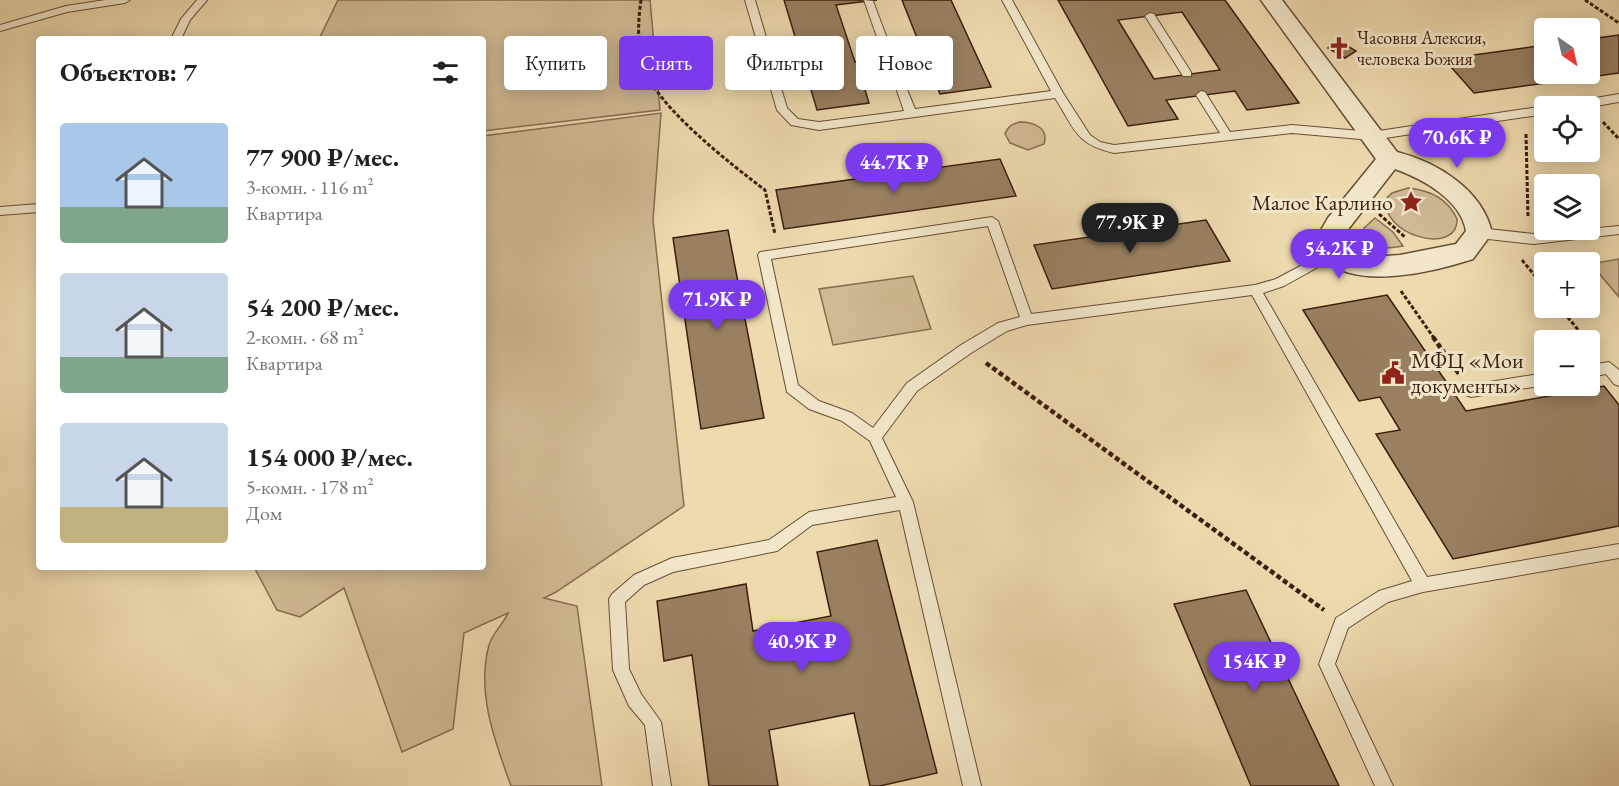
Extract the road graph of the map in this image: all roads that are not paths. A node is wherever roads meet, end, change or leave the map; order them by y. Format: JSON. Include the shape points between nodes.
{"nodes":[{"id":1,"x":125,"y":0,"type":"edge"},
{"id":2,"x":202,"y":0,"type":"edge"},
{"id":3,"x":750,"y":0,"type":"edge"},
{"id":4,"x":1007,"y":0,"type":"edge"},
{"id":5,"x":1271,"y":0,"type":"edge"},
{"id":6,"x":868,"y":1,"type":"edge"},
{"id":7,"x":1150,"y":16,"type":"dead end"},
{"id":8,"x":0,"y":28,"type":"edge"},
{"id":9,"x":178,"y":36,"type":"edge"},
{"id":10,"x":881,"y":36,"type":"edge"},
{"id":11,"x":1187,"y":74,"type":"dead end"},
{"id":12,"x":902,"y":90,"type":"edge"},
{"id":13,"x":1058,"y":94,"type":"junction"},
{"id":14,"x":1201,"y":95,"type":"dead end"},
{"id":15,"x":1619,"y":98,"type":"edge"},
{"id":16,"x":1600,"y":101,"type":"edge"},
{"id":17,"x":1534,"y":113,"type":"edge"},
{"id":18,"x":911,"y":114,"type":"junction"},
{"id":19,"x":1227,"y":136,"type":"junction"},
{"id":20,"x":1372,"y":136,"type":"junction"},
{"id":21,"x":1389,"y":159,"type":"junction"},
{"id":22,"x":36,"y":208,"type":"edge"},
{"id":23,"x":0,"y":211,"type":"edge"},
{"id":24,"x":1619,"y":230,"type":"edge"},
{"id":25,"x":1479,"y":233,"type":"junction"},
{"id":26,"x":1334,"y":253,"type":"junction"},
{"id":27,"x":1254,"y":290,"type":"junction"},
{"id":28,"x":1027,"y":320,"type":"junction"},
{"id":29,"x":1600,"y":369,"type":"edge"},
{"id":30,"x":1619,"y":380,"type":"edge"},
{"id":31,"x":1534,"y":381,"type":"edge"},
{"id":32,"x":1471,"y":391,"type":"road end"},
{"id":33,"x":875,"y":437,"type":"junction"},
{"id":34,"x":906,"y":502,"type":"junction"},
{"id":35,"x":1619,"y":550,"type":"edge"},
{"id":36,"x":1423,"y":585,"type":"junction"},
{"id":37,"x":662,"y":786,"type":"edge"},
{"id":38,"x":972,"y":786,"type":"edge"},
{"id":39,"x":1384,"y":786,"type":"edge"}],
"edges":[{"from":1,"to":8,"type":"lane","via":[[66,9]]},
{"from":2,"to":9,"type":"lane"},
{"from":3,"to":18,"type":"lane","via":[[782,110],[795,122],[819,126]]},
{"from":4,"to":13,"type":"lane"},
{"from":5,"to":20,"type":"street"},
{"from":6,"to":10,"type":"lane"},
{"from":7,"to":11,"type":"lane"},
{"from":12,"to":18,"type":"lane"},
{"from":13,"to":18,"type":"lane"},
{"from":13,"to":19,"type":"lane","via":[[1086,138],[1097,145],[1114,149]]},
{"from":14,"to":19,"type":"lane"},
{"from":15,"to":16,"type":"lane"},
{"from":17,"to":20,"type":"lane"},
{"from":19,"to":20,"type":"lane","via":[[1292,129]]},
{"from":20,"to":21,"type":"street"},
{"from":21,"to":25,"type":"street","via":[[1402,160],[1456,195],[1474,215]]},
{"from":21,"to":26,"type":"street","via":[[1336,225],[1329,239]]},
{"from":22,"to":23,"type":"lane"},
{"from":24,"to":25,"type":"lane","via":[[1534,239]]},
{"from":25,"to":26,"type":"street","via":[[1464,252],[1400,265],[1371,267]]},
{"from":26,"to":27,"type":"lane","via":[[1280,283]]},
{"from":27,"to":28,"type":"lane"},
{"from":27,"to":36,"type":"lane"},
{"from":28,"to":33,"type":"lane","via":[[1003,327],[912,387]]},
{"from":28,"to":33,"type":"lane","via":[[992,221],[764,255],[792,388],[814,405],[847,417]]},
{"from":29,"to":30,"type":"lane","via":[[1609,368]]},
{"from":31,"to":32,"type":"lane"},
{"from":33,"to":34,"type":"lane"},
{"from":34,"to":37,"type":"lane","via":[[809,519],[772,546],[672,565],[639,580],[617,599],[621,670],[635,700],[653,722]]},
{"from":34,"to":38,"type":"lane"},
{"from":35,"to":36,"type":"lane"},
{"from":36,"to":39,"type":"lane","via":[[1384,596],[1342,623],[1327,664]]}]}
